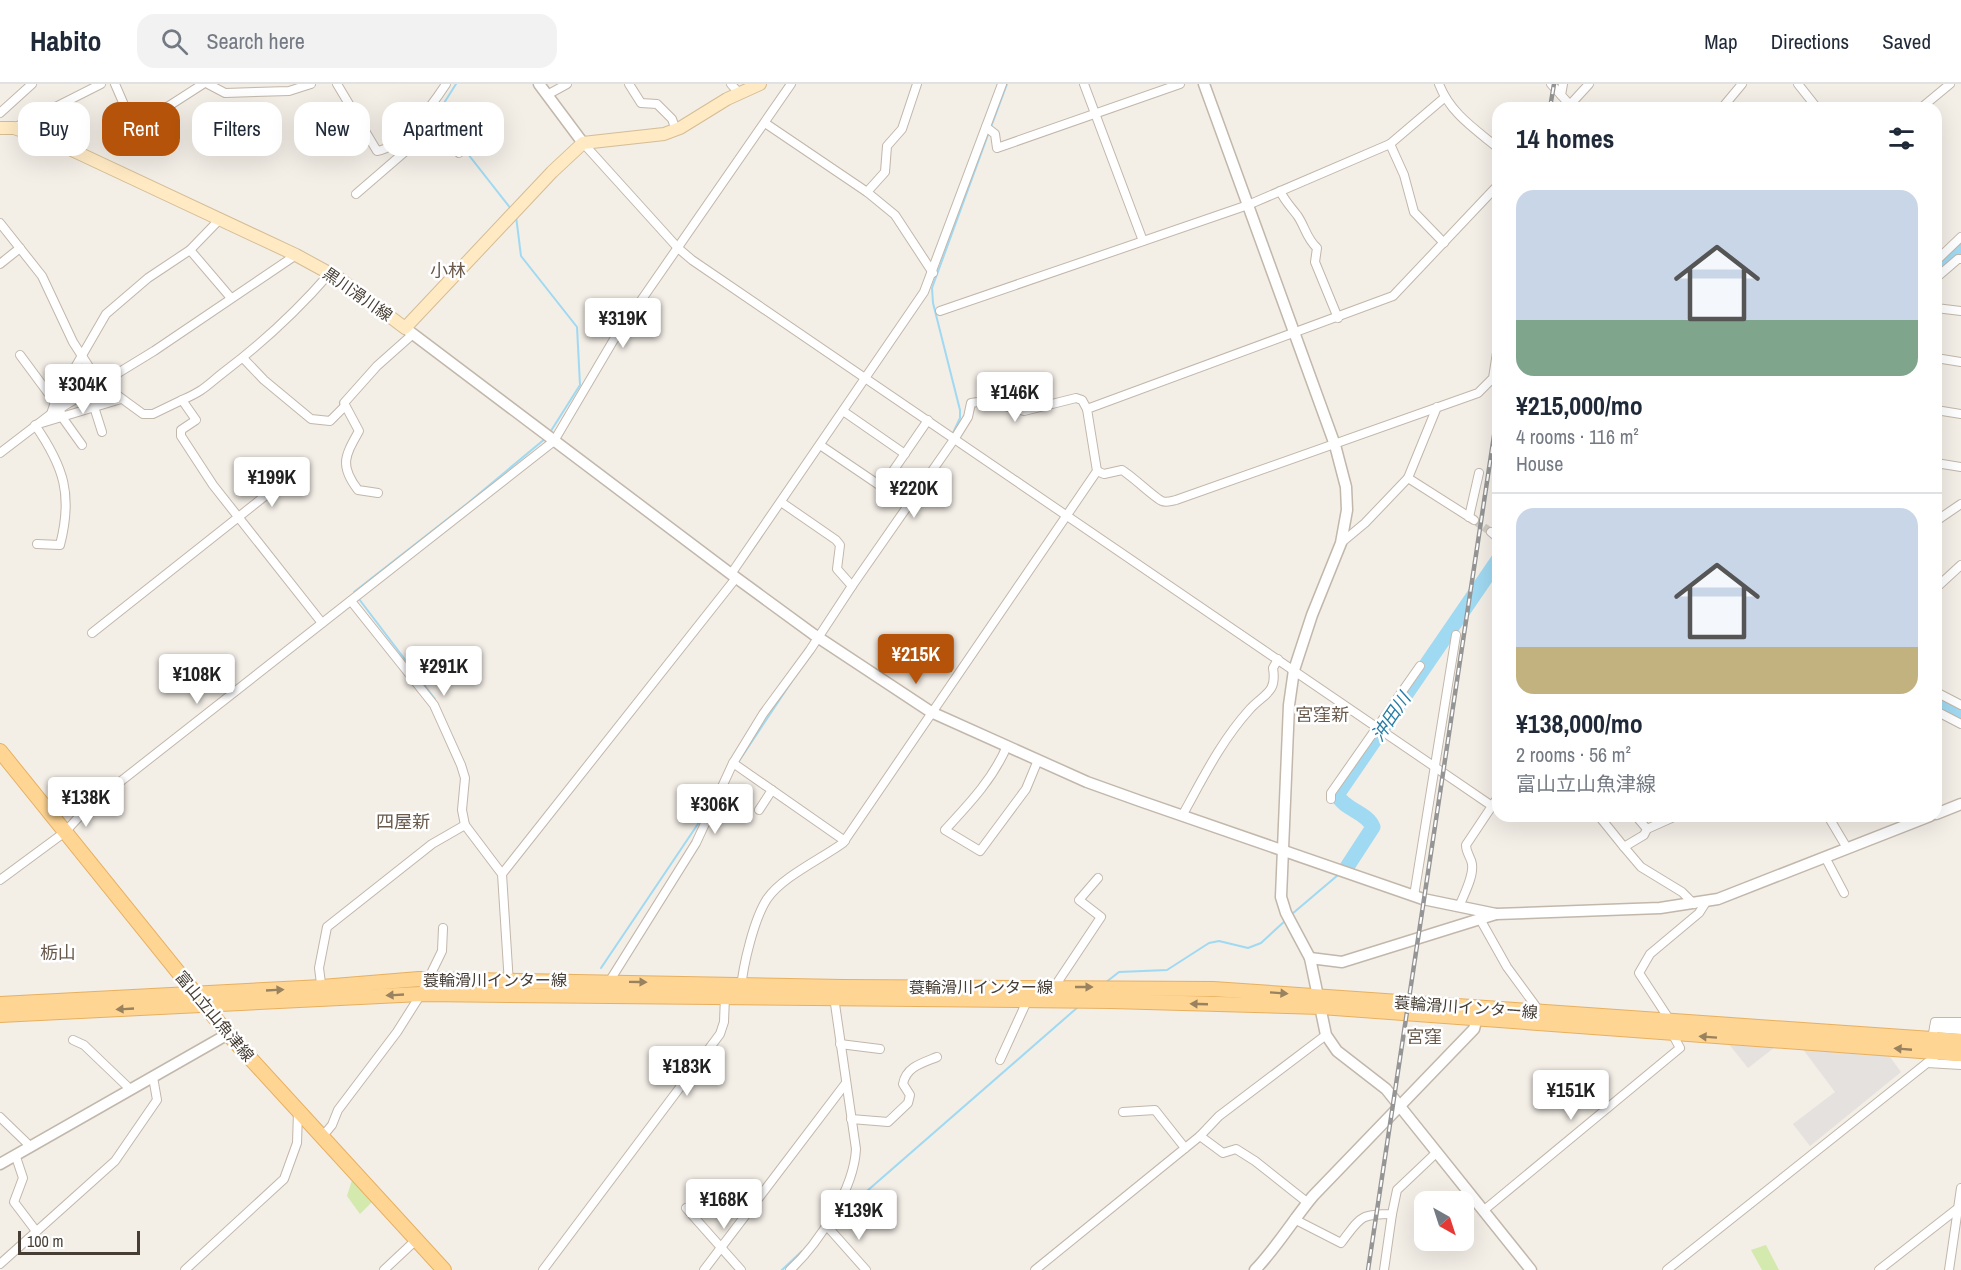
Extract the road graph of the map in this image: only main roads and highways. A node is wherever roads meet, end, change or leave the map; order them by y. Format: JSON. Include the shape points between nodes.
{"nodes":[{"id":1,"x":760,"y":84,"type":"edge"},
{"id":2,"x":735,"y":89,"type":"edge"},
{"id":3,"x":0,"y":128,"type":"edge"},
{"id":4,"x":0,"y":751,"type":"edge"},
{"id":5,"x":741,"y":990,"type":"junction"},
{"id":6,"x":322,"y":993,"type":"junction"},
{"id":7,"x":200,"y":999,"type":"junction"},
{"id":8,"x":1319,"y":1002,"type":"junction"},
{"id":9,"x":0,"y":1004,"type":"edge"},
{"id":10,"x":0,"y":1015,"type":"edge"},
{"id":11,"x":1672,"y":1028,"type":"junction"},
{"id":12,"x":1961,"y":1041,"type":"edge"},
{"id":13,"x":1932,"y":1046,"type":"junction"},
{"id":14,"x":1961,"y":1054,"type":"edge"},
{"id":15,"x":444,"y":1270,"type":"edge"}],
"edges":[{"from":1,"to":2,"type":"main road"},
{"from":2,"to":3,"type":"main road","name":"黒川滑川線","via":[[676,130],[583,143],[552,172],[409,331],[359,292],[296,255],[57,143],[14,128]]},
{"from":4,"to":7,"type":"main road","name":"富山立山魚津線"},
{"from":6,"to":5,"type":"main road","name":"蓑輪滑川インター線","one_way":true,"via":[[427,980],[609,982]]},
{"from":5,"to":6,"type":"main road","name":"蓑輪滑川インター線","one_way":true,"via":[[725,996]]},
{"from":8,"to":5,"type":"main road","name":"蓑輪滑川インター線","one_way":true,"via":[[834,997]]},
{"from":5,"to":8,"type":"main road","name":"蓑輪滑川インター線","one_way":true,"via":[[1213,989]]},
{"from":6,"to":7,"type":"main road","name":"蓑輪滑川インター線"},
{"from":7,"to":9,"type":"main road","name":"蓑輪滑川インター線"},
{"from":7,"to":10,"type":"main road","name":"蓑輪滑川インター線","one_way":true},
{"from":7,"to":15,"type":"main road","name":"富山立山魚津線"},
{"from":8,"to":11,"type":"main road","name":"蓑輪滑川インター線","via":[[1477,1018]]},
{"from":8,"to":11,"type":"main road","name":"蓑輪滑川インター線","via":[[1541,1012]]},
{"from":11,"to":13,"type":"main road","name":"蓑輪滑川インター線"},
{"from":12,"to":13,"type":"main road","name":"蓑輪滑川インター線"},
{"from":13,"to":14,"type":"main road","name":"蓑輪滑川インター線"}]}
